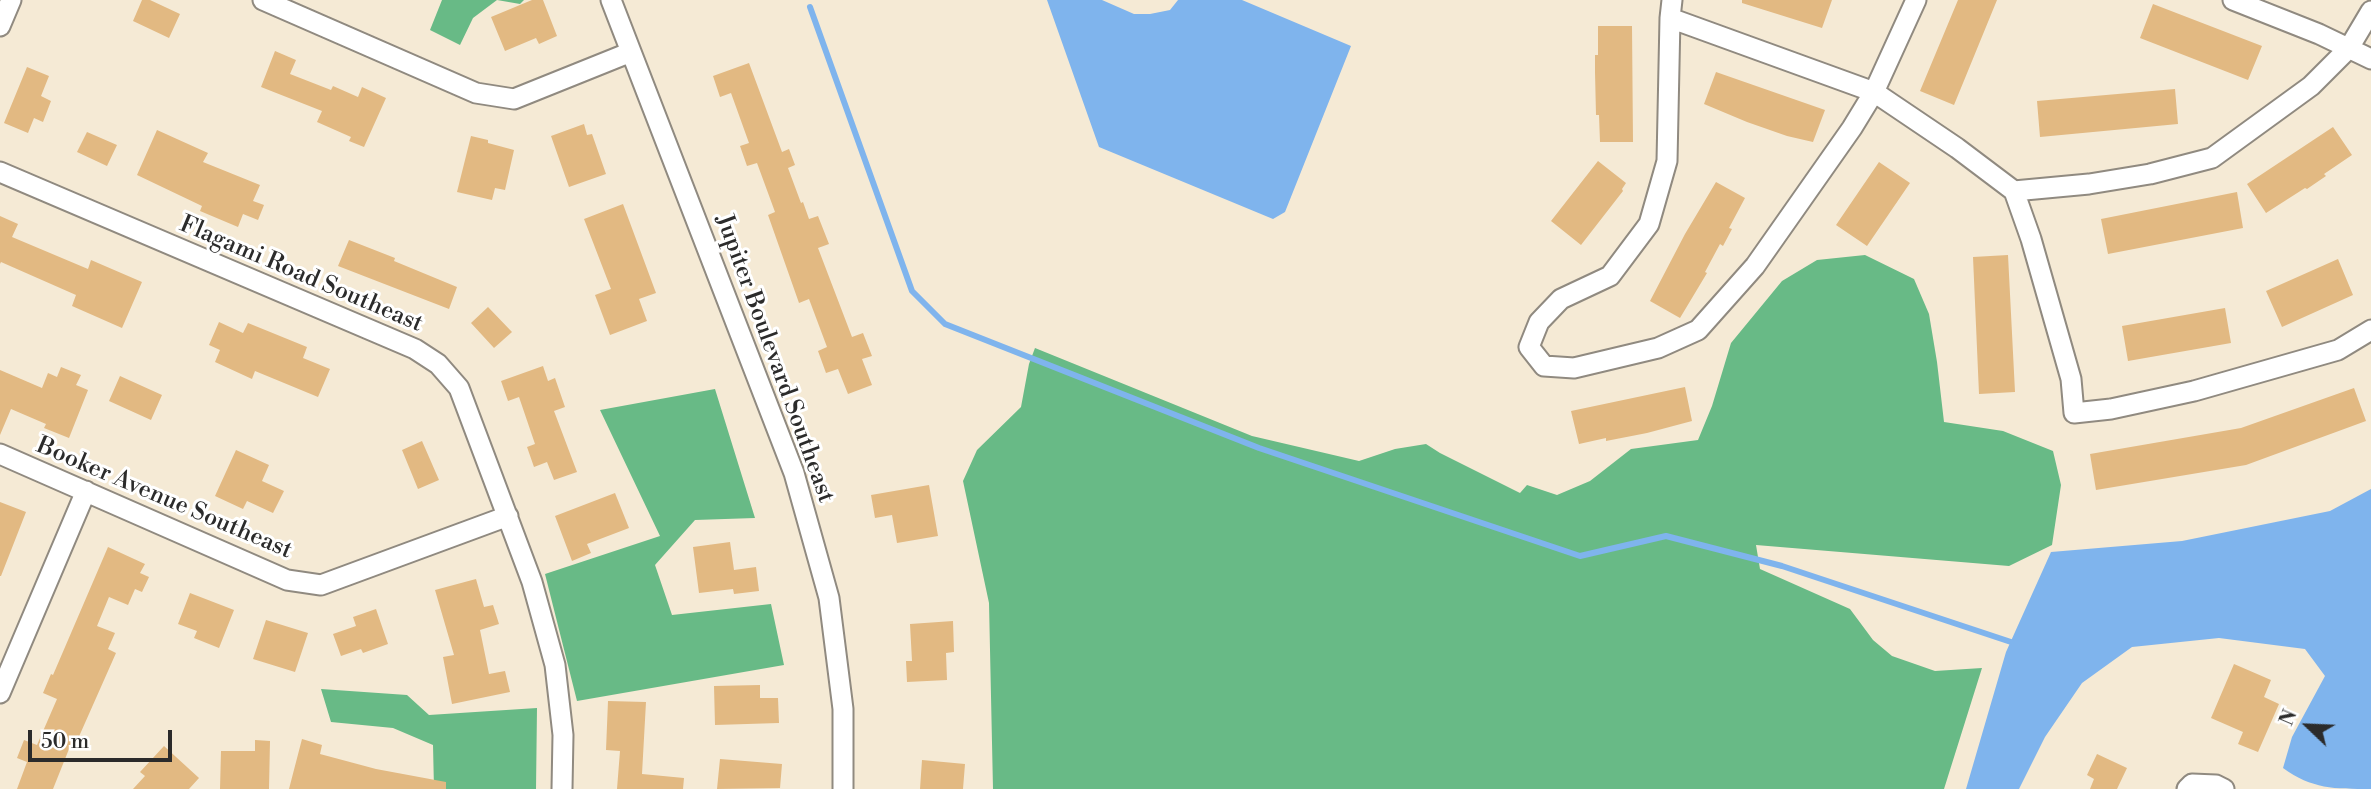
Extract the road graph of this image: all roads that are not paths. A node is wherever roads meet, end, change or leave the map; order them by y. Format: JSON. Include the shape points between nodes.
{"nodes":[{"id":1,"x":11,"y":0,"type":"edge"},
{"id":2,"x":263,"y":0,"type":"edge"},
{"id":3,"x":611,"y":0,"type":"edge"},
{"id":4,"x":1916,"y":0,"type":"edge"},
{"id":5,"x":2233,"y":0,"type":"edge"},
{"id":6,"x":1671,"y":9,"type":"edge"},
{"id":7,"x":2371,"y":11,"type":"edge"},
{"id":8,"x":0,"y":26,"type":"edge"},
{"id":9,"x":2349,"y":48,"type":"junction"},
{"id":10,"x":631,"y":52,"type":"junction"},
{"id":11,"x":2371,"y":59,"type":"edge"},
{"id":12,"x":1874,"y":92,"type":"junction"},
{"id":13,"x":0,"y":172,"type":"edge"},
{"id":14,"x":2014,"y":191,"type":"junction"},
{"id":15,"x":2371,"y":330,"type":"edge"},
{"id":16,"x":0,"y":454,"type":"edge"},
{"id":17,"x":86,"y":491,"type":"junction"},
{"id":18,"x":508,"y":516,"type":"junction"},
{"id":19,"x":0,"y":692,"type":"edge"},
{"id":20,"x":2189,"y":786,"type":"edge"},
{"id":21,"x":562,"y":789,"type":"edge"},
{"id":22,"x":843,"y":789,"type":"edge"},
{"id":23,"x":2224,"y":789,"type":"edge"}],
"edges":[{"from":1,"to":8,"type":"street"},
{"from":2,"to":10,"type":"street","via":[[476,93],[514,99]]},
{"from":3,"to":10,"type":"street","name":"Jupiter Boulevard Southeast"},
{"from":4,"to":12,"type":"street"},
{"from":5,"to":9,"type":"street"},
{"from":6,"to":12,"type":"street"},
{"from":6,"to":12,"type":"street","via":[[1667,161],[1649,224],[1610,276],[1562,299],[1539,322],[1529,346],[1544,366],[1574,368],[1658,348],[1698,330],[1755,266]]},
{"from":7,"to":9,"type":"street"},
{"from":9,"to":11,"type":"street"},
{"from":9,"to":14,"type":"street","via":[[2311,86],[2212,158],[2150,174]]},
{"from":10,"to":22,"type":"street","name":"Jupiter Boulevard Southeast","via":[[794,473],[830,598],[843,709]]},
{"from":12,"to":14,"type":"street"},
{"from":13,"to":18,"type":"street","name":"Flagami Road Southeast","via":[[415,349],[438,364],[459,388]]},
{"from":14,"to":15,"type":"street","via":[[2071,379],[2074,413],[2111,409],[2339,350]]},
{"from":16,"to":17,"type":"street","name":"Booker Avenue Southeast"},
{"from":17,"to":18,"type":"street","name":"Booker Avenue Southeast","via":[[287,580],[321,585]]},
{"from":17,"to":19,"type":"street"},
{"from":18,"to":21,"type":"street","name":"Flagami Road Southeast","via":[[533,582],[555,666],[563,735]]},
{"from":20,"to":23,"type":"street"}]}
